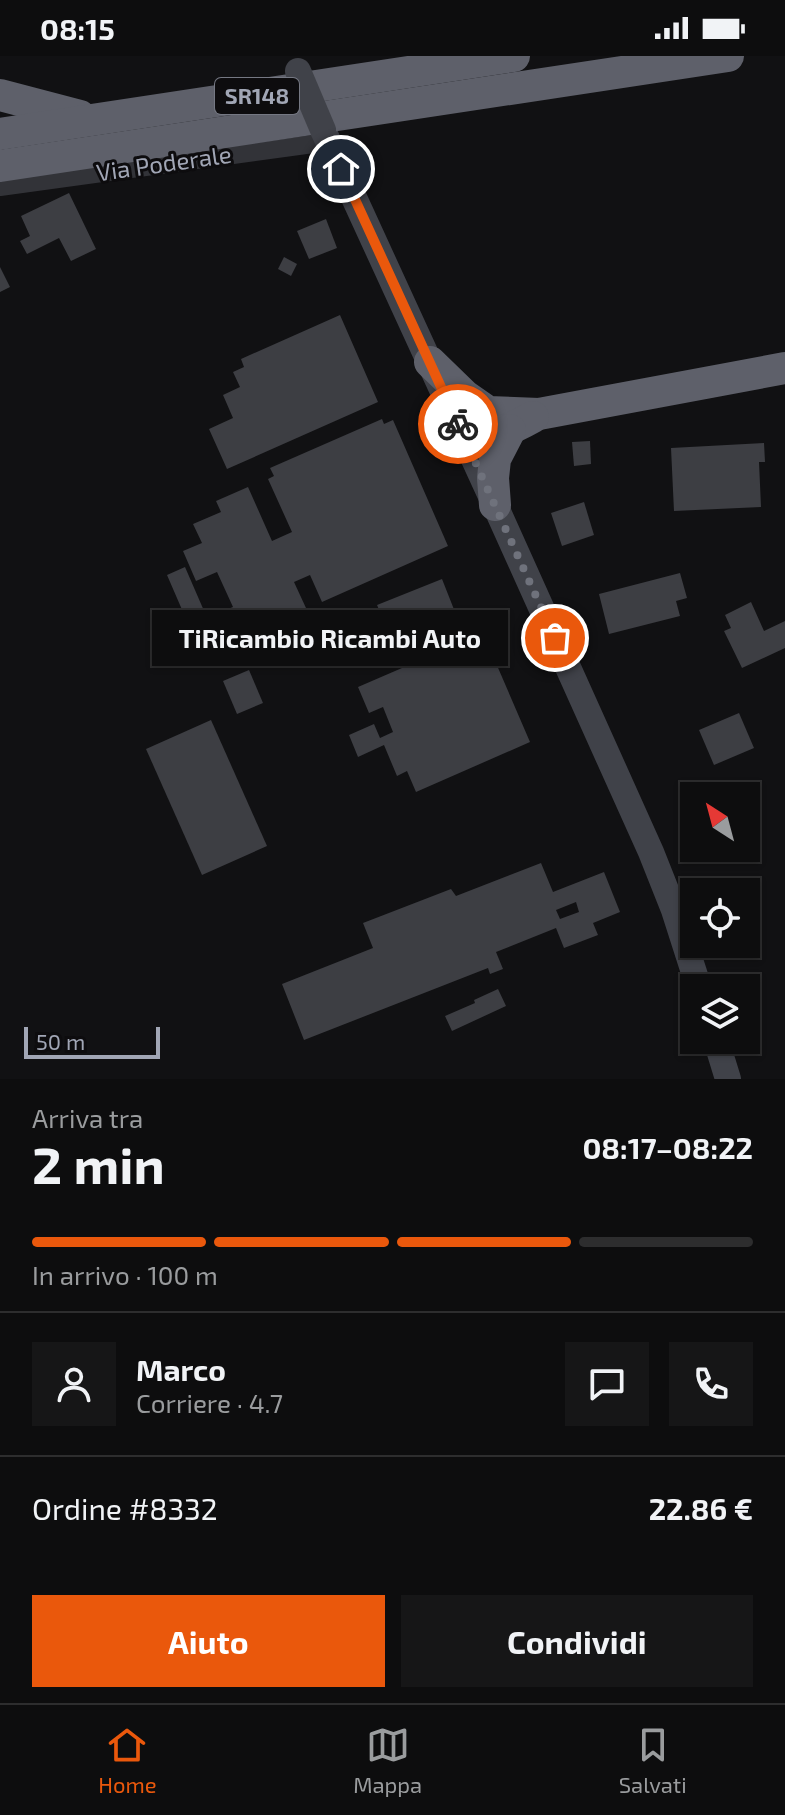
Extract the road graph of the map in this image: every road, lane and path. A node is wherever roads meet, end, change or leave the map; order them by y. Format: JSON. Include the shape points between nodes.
{"nodes":[{"id":1,"x":514,"y":56,"type":"edge"},
{"id":2,"x":728,"y":56,"type":"edge"},
{"id":3,"x":294,"y":63,"type":"edge"},
{"id":4,"x":0,"y":95,"type":"edge"},
{"id":5,"x":99,"y":120,"type":"junction"},
{"id":6,"x":0,"y":134,"type":"edge"},
{"id":7,"x":326,"y":136,"type":"junction"},
{"id":8,"x":0,"y":166,"type":"edge"},
{"id":9,"x":0,"y":187,"type":"edge"},
{"id":10,"x":430,"y":362,"type":"junction"},
{"id":11,"x":785,"y":368,"type":"edge"},
{"id":12,"x":499,"y":421,"type":"junction"},
{"id":13,"x":463,"y":436,"type":"junction"},
{"id":14,"x":495,"y":505,"type":"junction"},
{"id":15,"x":695,"y":974,"type":"edge"},
{"id":16,"x":720,"y":1054,"type":"edge"},
{"id":17,"x":728,"y":1079,"type":"edge"}],
"edges":[{"from":1,"to":5,"type":"highway","number":"SR148"},
{"from":2,"to":8,"type":"highway","number":"SR148"},
{"from":3,"to":7,"type":"main road","bridge":true},
{"from":4,"to":5,"type":"highway"},
{"from":5,"to":6,"type":"highway","number":"SR148"},
{"from":7,"to":9,"type":"street","name":"Via Poderale"},
{"from":7,"to":10,"type":"main road"},
{"from":10,"to":12,"type":"highway"},
{"from":10,"to":13,"type":"main road"},
{"from":11,"to":12,"type":"highway"},
{"from":12,"to":13,"type":"highway","via":[[474,421]]},
{"from":12,"to":14,"type":"highway"},
{"from":13,"to":14,"type":"main road"},
{"from":14,"to":15,"type":"main road","via":[[655,861]]},
{"from":16,"to":17,"type":"main road"}]}
